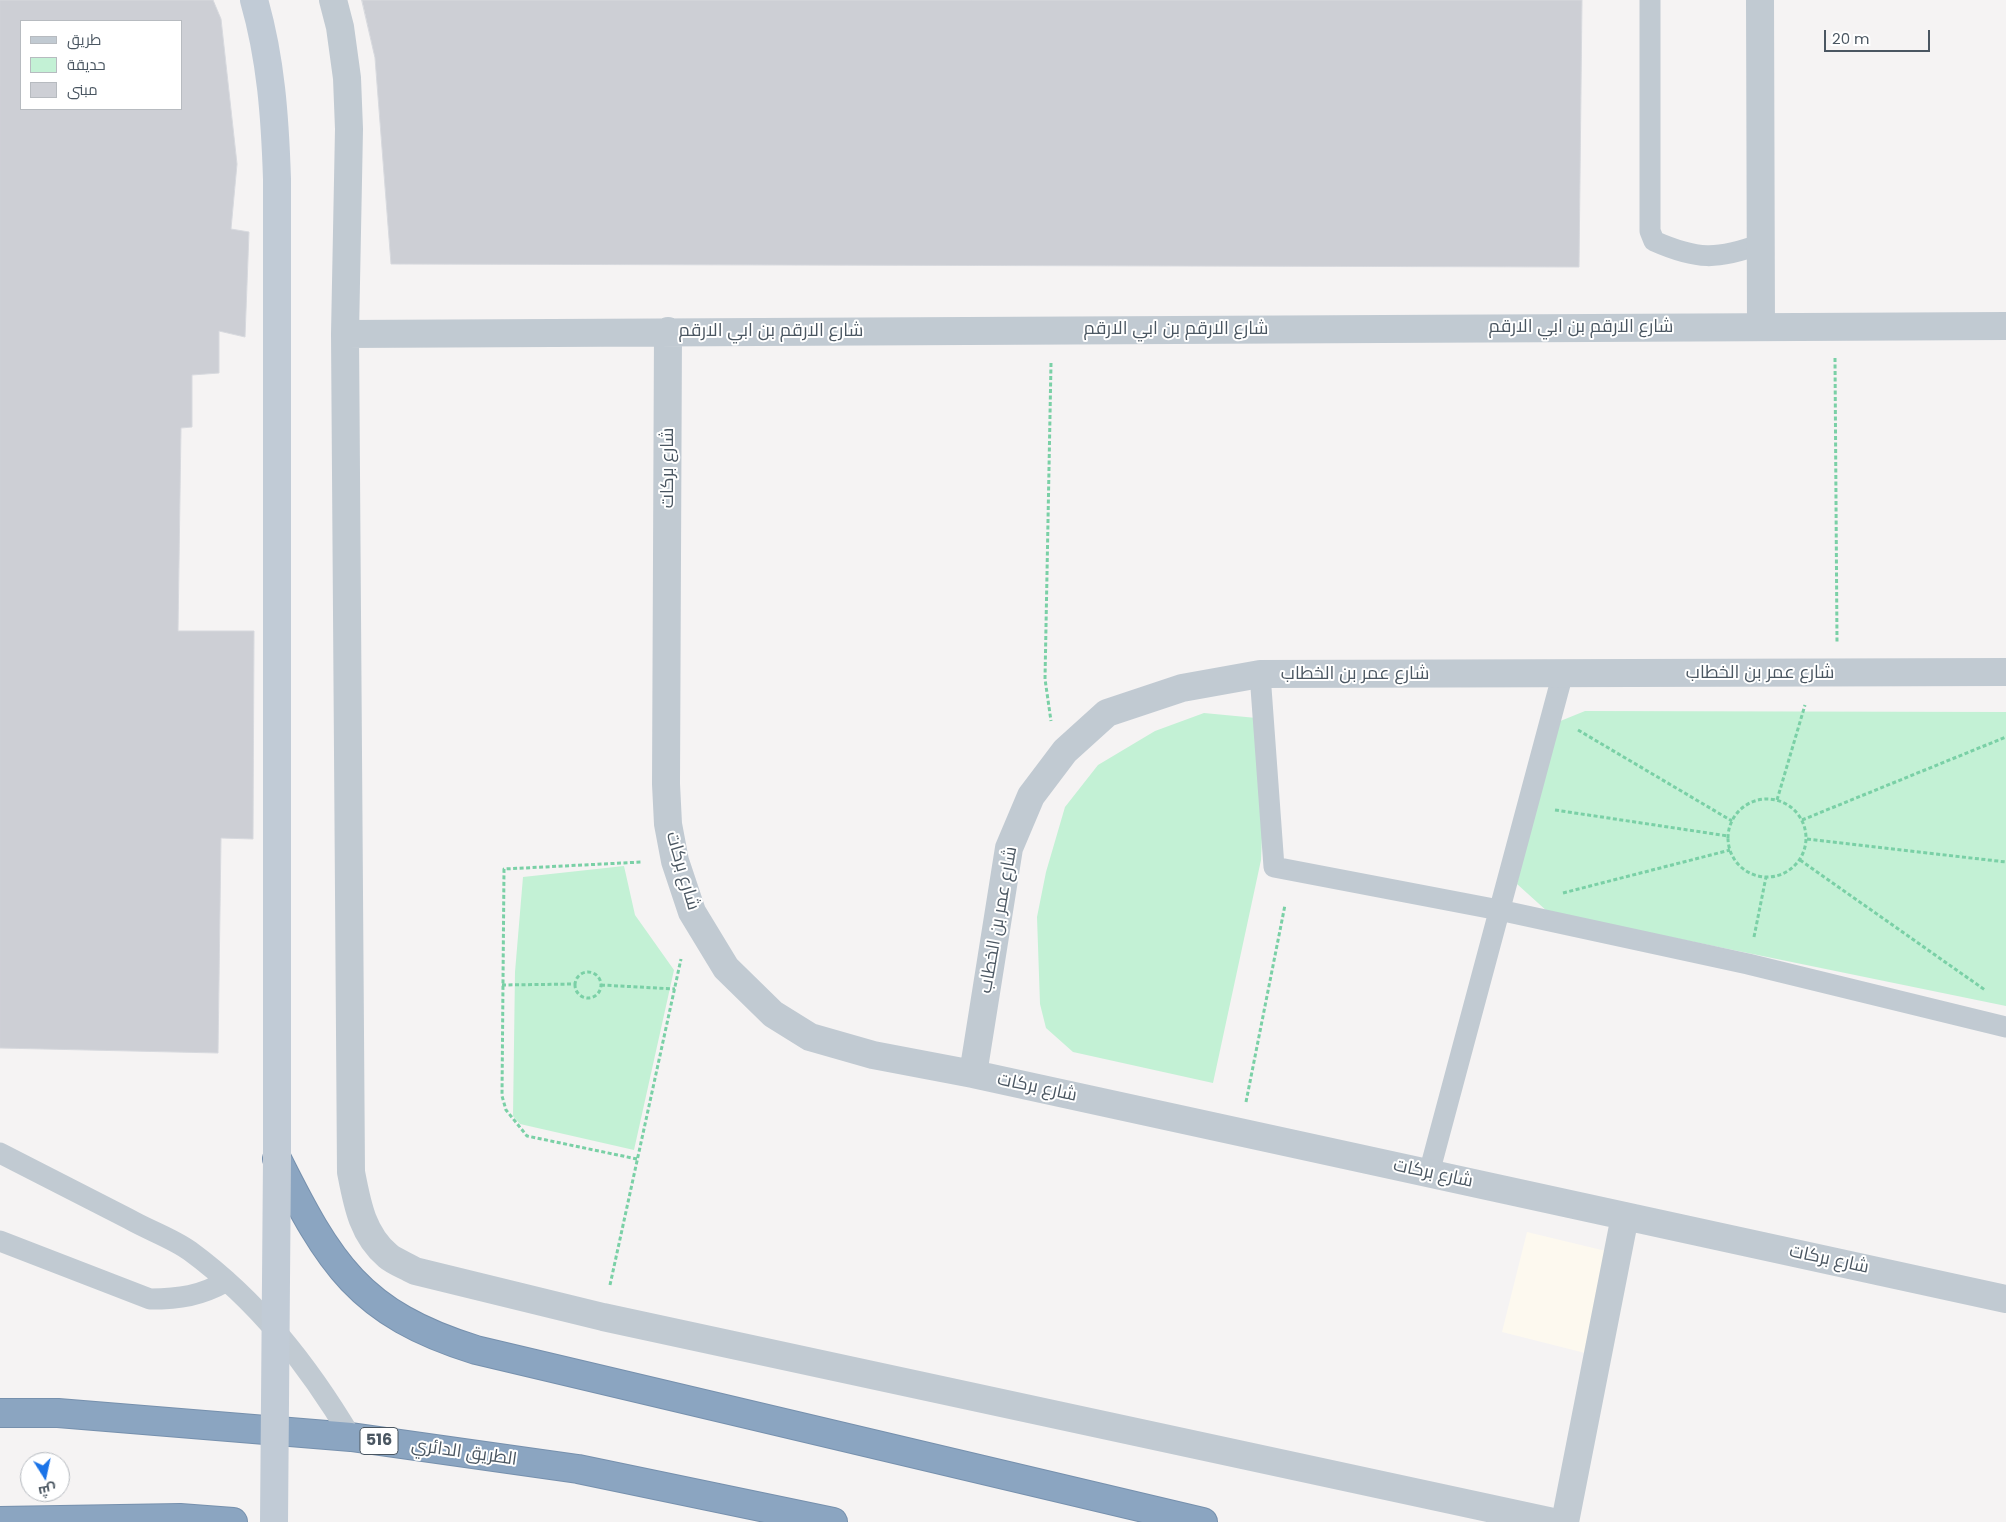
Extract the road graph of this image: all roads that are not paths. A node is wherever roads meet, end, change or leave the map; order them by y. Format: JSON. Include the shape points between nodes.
{"nodes":[{"id":1,"x":254,"y":0,"type":"edge"},
{"id":2,"x":333,"y":0,"type":"edge"},
{"id":3,"x":1650,"y":0,"type":"edge"},
{"id":4,"x":1760,"y":0,"type":"edge"},
{"id":5,"x":1761,"y":244,"type":"junction"},
{"id":6,"x":1761,"y":326,"type":"junction"},
{"id":7,"x":2006,"y":326,"type":"edge"},
{"id":8,"x":668,"y":332,"type":"junction"},
{"id":9,"x":345,"y":334,"type":"junction"},
{"id":10,"x":2006,"y":672,"type":"edge"},
{"id":11,"x":1563,"y":673,"type":"junction"},
{"id":12,"x":1260,"y":674,"type":"junction"},
{"id":13,"x":1500,"y":910,"type":"junction"},
{"id":14,"x":2006,"y":1027,"type":"edge"},
{"id":15,"x":973,"y":1074,"type":"junction"},
{"id":16,"x":0,"y":1153,"type":"edge"},
{"id":17,"x":277,"y":1159,"type":"junction"},
{"id":18,"x":1429,"y":1173,"type":"junction"},
{"id":19,"x":1625,"y":1216,"type":"junction"},
{"id":20,"x":0,"y":1241,"type":"edge"},
{"id":21,"x":227,"y":1281,"type":"junction"},
{"id":22,"x":2006,"y":1299,"type":"edge"},
{"id":23,"x":0,"y":1413,"type":"edge"},
{"id":24,"x":351,"y":1437,"type":"junction"},
{"id":25,"x":0,"y":1521,"type":"edge"},
{"id":26,"x":233,"y":1522,"type":"edge"},
{"id":27,"x":274,"y":1522,"type":"edge"},
{"id":28,"x":833,"y":1522,"type":"edge"},
{"id":29,"x":1203,"y":1522,"type":"edge"},
{"id":30,"x":1554,"y":1522,"type":"edge"},
{"id":31,"x":1565,"y":1522,"type":"edge"}],
"edges":[{"from":1,"to":17,"type":"street","bridge":true,"via":[[265,38],[275,109],[277,180]]},
{"from":2,"to":9,"type":"street","via":[[347,78],[349,128]]},
{"from":3,"to":5,"type":"lane","via":[[1650,230],[1654,241],[1679,252],[1707,257],[1734,254]]},
{"from":4,"to":5,"type":"street"},
{"from":5,"to":6,"type":"street"},
{"from":6,"to":7,"type":"street","name":"شارع الارقم بن ابي الارقم"},
{"from":6,"to":8,"type":"street","name":"شارع الارقم بن ابي الارقم"},
{"from":8,"to":9,"type":"street","name":"شارع الارقم بن ابي الارقم"},
{"from":8,"to":15,"type":"street","name":"شارع بركات","via":[[666,784],[668,824],[675,861],[692,912],[726,968],[773,1014],[810,1037],[872,1055]]},
{"from":9,"to":30,"type":"street","via":[[350,1172],[357,1206],[368,1233],[388,1256],[415,1271],[603,1317]]},
{"from":10,"to":11,"type":"street","name":"شارع عمر بن الخطاب"},
{"from":11,"to":12,"type":"street","name":"شارع عمر بن الخطاب"},
{"from":11,"to":13,"type":"lane"},
{"from":12,"to":13,"type":"lane","via":[[1274,867]]},
{"from":12,"to":15,"type":"street","name":"شارع عمر بن الخطاب","via":[[1182,688],[1107,713],[1065,751],[1031,796],[1009,848]]},
{"from":13,"to":14,"type":"lane","via":[[1748,964]]},
{"from":13,"to":18,"type":"lane"},
{"from":15,"to":18,"type":"street","name":"شارع بركات"},
{"from":16,"to":21,"type":"lane","via":[[188,1250]]},
{"from":17,"to":27,"type":"street","bridge":true},
{"from":17,"to":29,"type":"highway","via":[[309,1223],[352,1281],[379,1305],[442,1339],[476,1350]]},
{"from":18,"to":19,"type":"street","name":"شارع بركات"},
{"from":19,"to":22,"type":"street","name":"شارع بركات"},
{"from":19,"to":31,"type":"street"},
{"from":20,"to":21,"type":"lane","via":[[150,1299],[204,1294]]},
{"from":21,"to":24,"type":"lane","via":[[295,1352]]},
{"from":23,"to":24,"type":"highway","name":"الطريق الدائري","number":"516","via":[[58,1413]]},
{"from":24,"to":28,"type":"highway","name":"الطريق الدائري","number":"516","via":[[578,1470]]},
{"from":25,"to":26,"type":"highway","via":[[180,1518]]}]}
